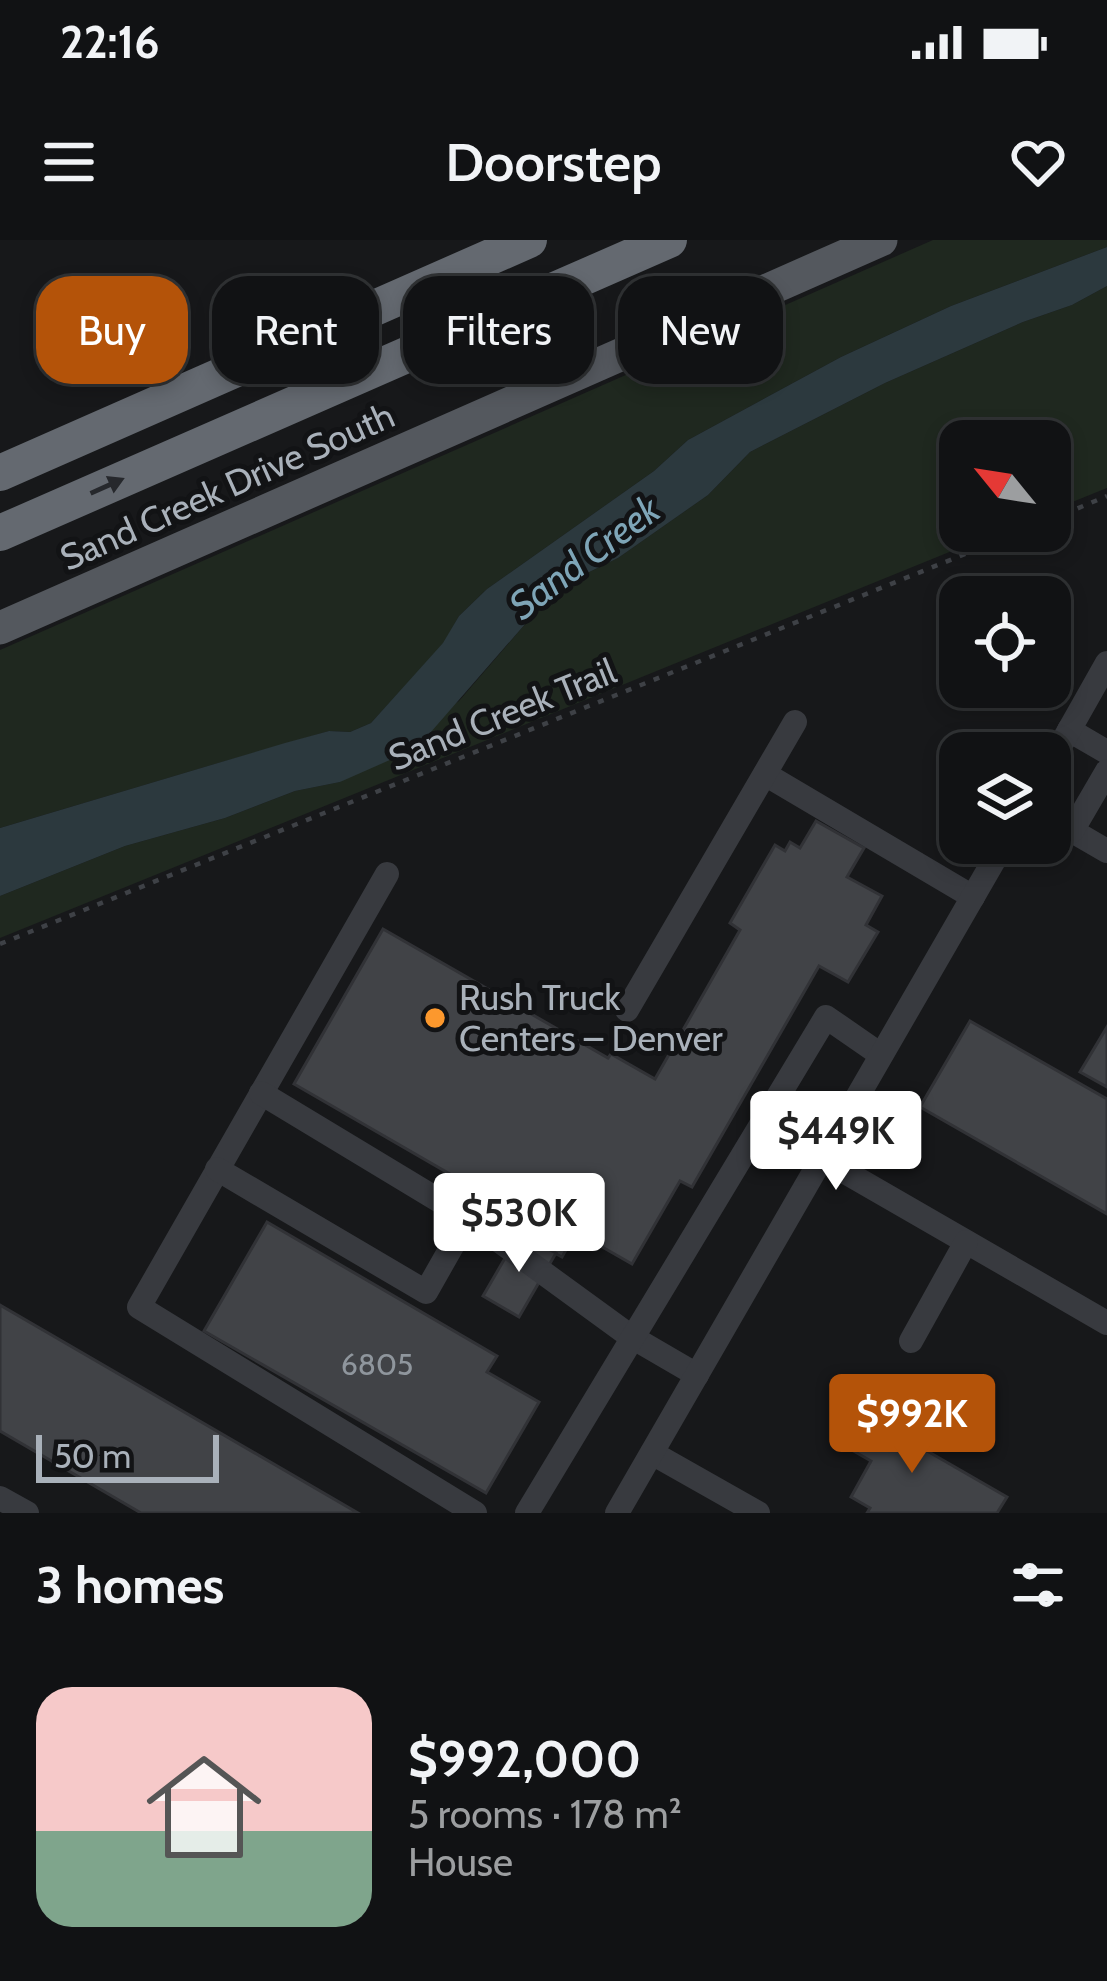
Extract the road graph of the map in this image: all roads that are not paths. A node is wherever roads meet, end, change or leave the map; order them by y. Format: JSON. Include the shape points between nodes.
{"nodes":[{"id":1,"x":529,"y":240,"type":"edge"},
{"id":2,"x":669,"y":240,"type":"edge"},
{"id":3,"x":881,"y":240,"type":"edge"},
{"id":4,"x":0,"y":473,"type":"edge"},
{"id":5,"x":0,"y":533,"type":"edge"},
{"id":6,"x":0,"y":628,"type":"edge"},
{"id":7,"x":1107,"y":663,"type":"edge"},
{"id":8,"x":795,"y":722,"type":"dead end"},
{"id":9,"x":1069,"y":730,"type":"joint"},
{"id":10,"x":1107,"y":752,"type":"edge"},
{"id":11,"x":1107,"y":771,"type":"edge"},
{"id":12,"x":765,"y":774,"type":"junction"},
{"id":13,"x":1071,"y":812,"type":"edge"},
{"id":14,"x":1071,"y":830,"type":"edge"},
{"id":15,"x":1107,"y":851,"type":"edge"},
{"id":16,"x":992,"y":864,"type":"edge"},
{"id":17,"x":387,"y":874,"type":"dead end"},
{"id":18,"x":973,"y":897,"type":"junction"},
{"id":19,"x":627,"y":1010,"type":"dead end"},
{"id":20,"x":881,"y":1055,"type":"junction"},
{"id":21,"x":261,"y":1093,"type":"junction"},
{"id":22,"x":821,"y":1158,"type":"junction"},
{"id":23,"x":217,"y":1169,"type":"junction"},
{"id":24,"x":468,"y":1218,"type":"junction"},
{"id":25,"x":966,"y":1242,"type":"junction"},
{"id":26,"x":1107,"y":1323,"type":"edge"},
{"id":27,"x":630,"y":1336,"type":"junction"},
{"id":28,"x":911,"y":1341,"type":"dead end"},
{"id":29,"x":697,"y":1375,"type":"junction"},
{"id":30,"x":652,"y":1453,"type":"junction"},
{"id":31,"x":0,"y":1498,"type":"edge"},
{"id":32,"x":27,"y":1513,"type":"edge"},
{"id":33,"x":476,"y":1513,"type":"edge"},
{"id":34,"x":527,"y":1513,"type":"edge"},
{"id":35,"x":617,"y":1513,"type":"edge"},
{"id":36,"x":758,"y":1513,"type":"edge"}],
"edges":[{"from":1,"to":4,"type":"highway"},
{"from":5,"to":2,"type":"highway","one_way":true},
{"from":3,"to":6,"type":"main road","name":"Sand Creek Drive South"},
{"from":7,"to":9,"type":"street"},
{"from":8,"to":12,"type":"street"},
{"from":9,"to":10,"type":"street"},
{"from":11,"to":13,"type":"street"},
{"from":12,"to":18,"type":"street"},
{"from":12,"to":19,"type":"street"},
{"from":14,"to":15,"type":"street"},
{"from":16,"to":18,"type":"street"},
{"from":17,"to":21,"type":"street"},
{"from":18,"to":20,"type":"street"},
{"from":20,"to":22,"type":"street"},
{"from":20,"to":27,"type":"street","via":[[826,1017]]},
{"from":21,"to":23,"type":"street"},
{"from":21,"to":24,"type":"street"},
{"from":22,"to":25,"type":"street"},
{"from":22,"to":29,"type":"street"},
{"from":23,"to":24,"type":"street","via":[[426,1292]]},
{"from":23,"to":33,"type":"street","via":[[139,1307]]},
{"from":24,"to":27,"type":"street"},
{"from":25,"to":26,"type":"street"},
{"from":25,"to":28,"type":"street"},
{"from":27,"to":29,"type":"street"},
{"from":27,"to":34,"type":"street"},
{"from":29,"to":30,"type":"street"},
{"from":30,"to":35,"type":"street"},
{"from":30,"to":36,"type":"street"},
{"from":31,"to":32,"type":"street"}]}
